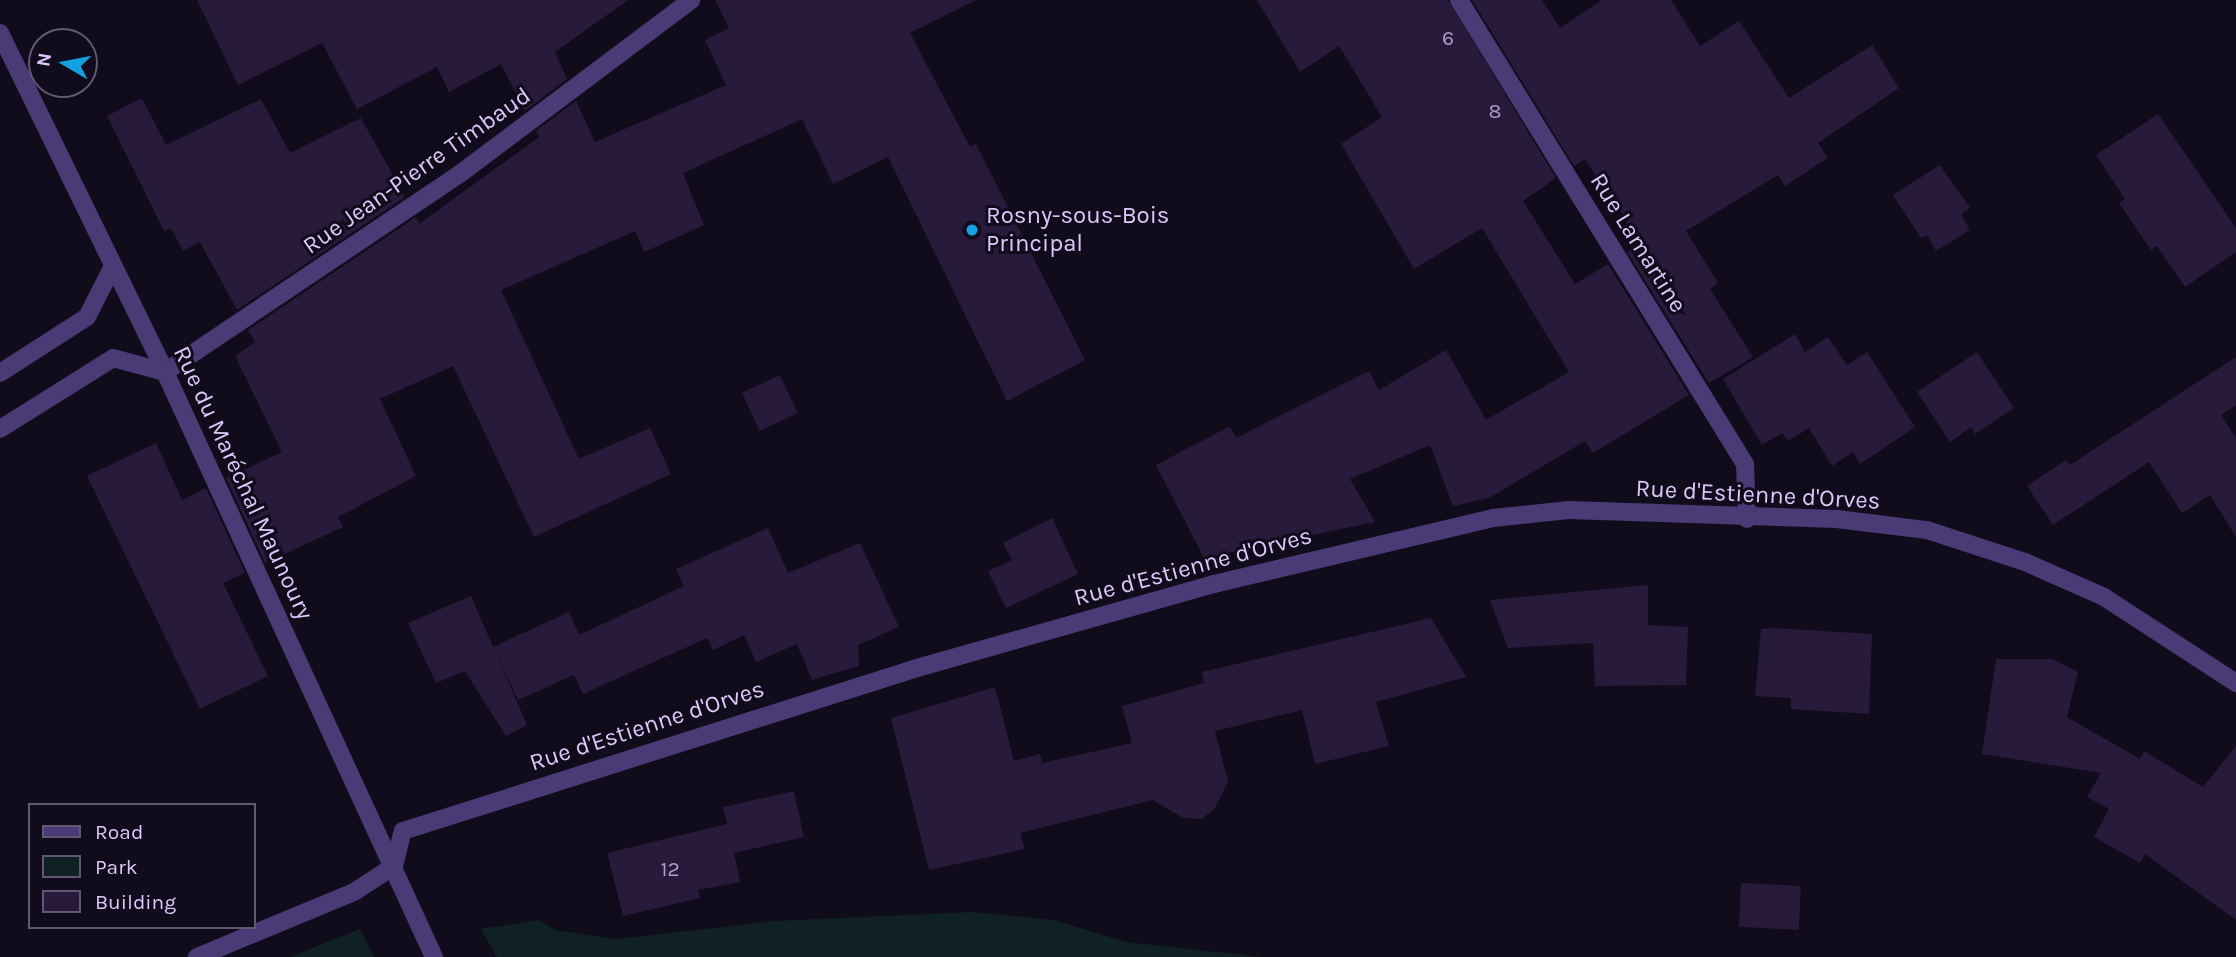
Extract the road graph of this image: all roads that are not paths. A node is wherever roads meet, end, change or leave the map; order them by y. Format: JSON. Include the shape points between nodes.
{"nodes":[{"id":1,"x":691,"y":0,"type":"edge"},
{"id":2,"x":1459,"y":0,"type":"edge"},
{"id":3,"x":0,"y":33,"type":"edge"},
{"id":4,"x":114,"y":267,"type":"junction"},
{"id":5,"x":165,"y":372,"type":"junction"},
{"id":6,"x":0,"y":373,"type":"edge"},
{"id":7,"x":0,"y":429,"type":"edge"},
{"id":8,"x":1747,"y":519,"type":"junction"},
{"id":9,"x":2236,"y":682,"type":"edge"},
{"id":10,"x":394,"y":866,"type":"junction"},
{"id":11,"x":431,"y":950,"type":"edge"},
{"id":12,"x":197,"y":957,"type":"edge"}],
"edges":[{"from":1,"to":5,"type":"street","name":"Rue Jean-Pierre Timbaud","via":[[461,173]]},
{"from":2,"to":8,"type":"street","name":"Rue Lamartine","via":[[1745,464]]},
{"from":3,"to":4,"type":"street","name":"Rue du Maréchal Maunoury"},
{"from":4,"to":5,"type":"street","name":"Rue du Maréchal Maunoury"},
{"from":4,"to":6,"type":"street","via":[[87,317]]},
{"from":5,"to":7,"type":"street","via":[[113,358]]},
{"from":5,"to":10,"type":"street","name":"Rue du Maréchal Maunoury"},
{"from":8,"to":9,"type":"street","name":"Rue d'Estienne d'Orves","via":[[1837,519],[1927,530],[2025,562],[2105,597]]},
{"from":8,"to":10,"type":"street","name":"Rue d'Estienne d'Orves","via":[[1569,510],[1493,518],[1214,584],[714,729],[403,831]]},
{"from":10,"to":11,"type":"street","name":"Rue du Maréchal Maunoury"},
{"from":10,"to":12,"type":"street","via":[[354,892]]}]}
